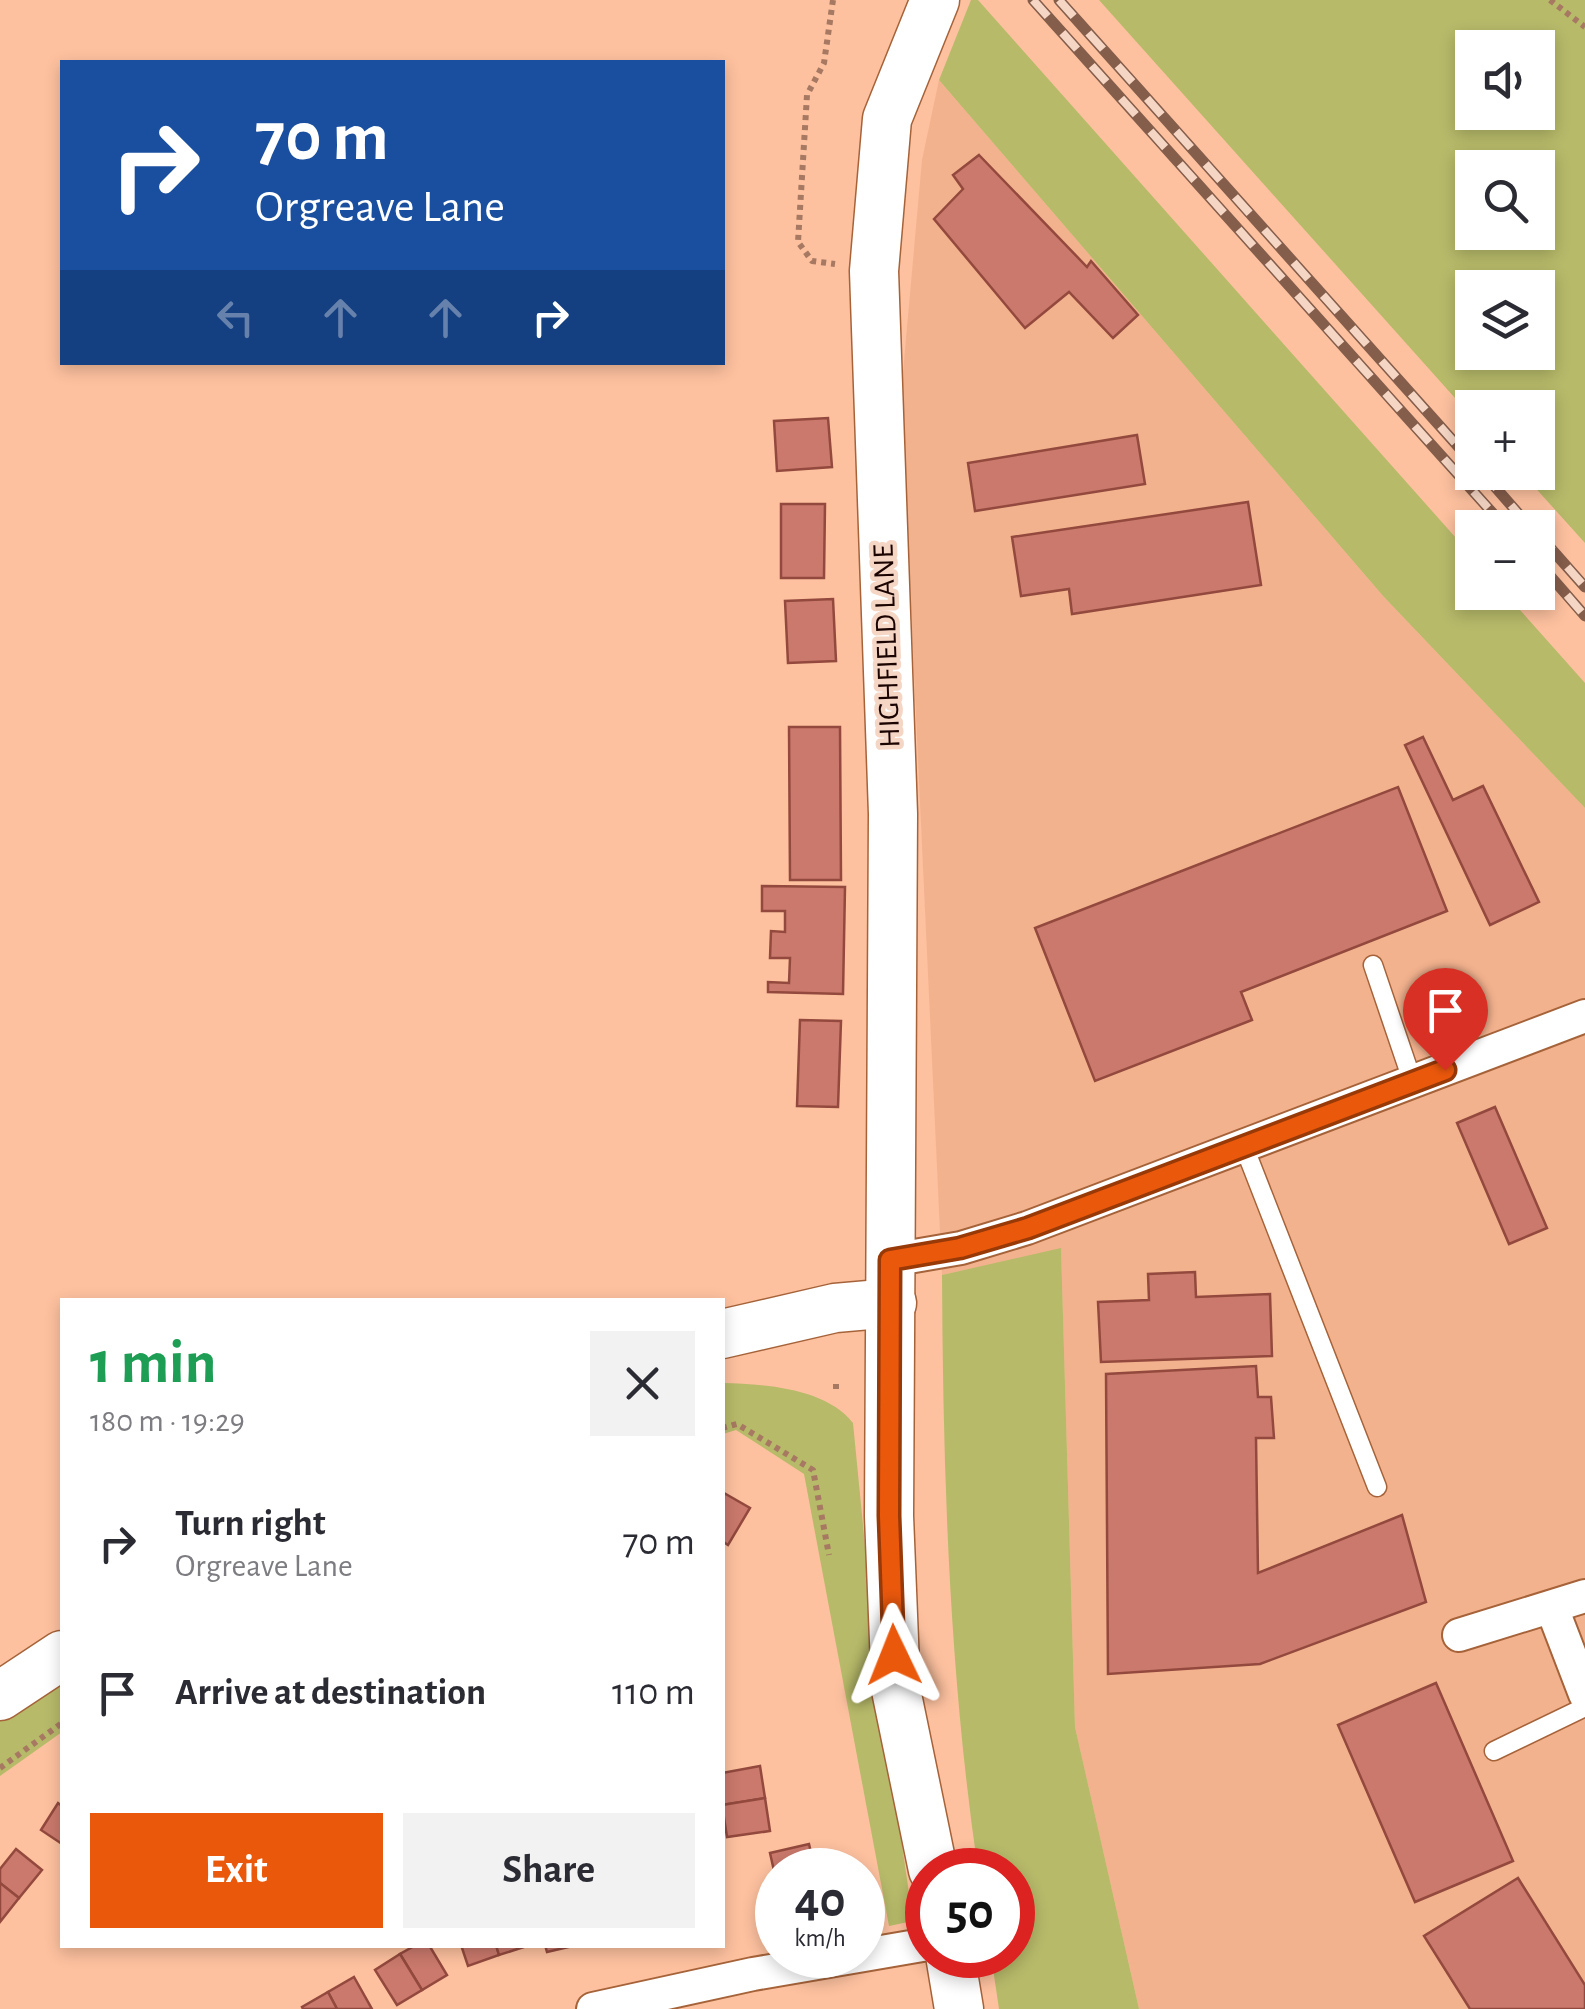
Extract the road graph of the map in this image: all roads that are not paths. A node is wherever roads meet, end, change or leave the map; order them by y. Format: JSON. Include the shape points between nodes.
{"nodes":[{"id":1,"x":935,"y":0,"type":"edge"},
{"id":2,"x":1373,"y":965,"type":"dead end"},
{"id":3,"x":1585,"y":1016,"type":"edge"},
{"id":4,"x":1413,"y":1083,"type":"junction"},
{"id":5,"x":1245,"y":1149,"type":"junction"},
{"id":6,"x":891,"y":1281,"type":"junction"},
{"id":7,"x":725,"y":1333,"type":"edge"},
{"id":8,"x":1377,"y":1487,"type":"dead end"},
{"id":9,"x":1585,"y":1596,"type":"edge"},
{"id":10,"x":1552,"y":1608,"type":"junction"},
{"id":11,"x":1459,"y":1635,"type":"dead end"},
{"id":12,"x":60,"y":1657,"type":"edge"},
{"id":13,"x":1585,"y":1694,"type":"edge"},
{"id":14,"x":0,"y":1696,"type":"edge"},
{"id":15,"x":1585,"y":1707,"type":"edge"},
{"id":16,"x":1494,"y":1751,"type":"dead end"},
{"id":17,"x":928,"y":1848,"type":"edge"},
{"id":18,"x":905,"y":1948,"type":"edge"},
{"id":19,"x":954,"y":1978,"type":"edge"},
{"id":20,"x":593,"y":2009,"type":"edge"},
{"id":21,"x":959,"y":2009,"type":"edge"}],
"edges":[{"from":1,"to":6,"type":"main road","name":"HIGHFIELD LANE","via":[[888,119],[874,270],[893,814]]},
{"from":2,"to":4,"type":"lane"},
{"from":3,"to":4,"type":"street"},
{"from":4,"to":5,"type":"street"},
{"from":5,"to":6,"type":"street","via":[[960,1248]]},
{"from":5,"to":8,"type":"lane"},
{"from":6,"to":7,"type":"main road","via":[[835,1308]]},
{"from":6,"to":17,"type":"main road","name":"HIGHFIELD LANE","via":[[896,1690]]},
{"from":9,"to":10,"type":"street"},
{"from":10,"to":11,"type":"street"},
{"from":10,"to":13,"type":"street"},
{"from":12,"to":14,"type":"main road"},
{"from":15,"to":16,"type":"lane"},
{"from":18,"to":20,"type":"street"},
{"from":19,"to":21,"type":"main road"}]}
